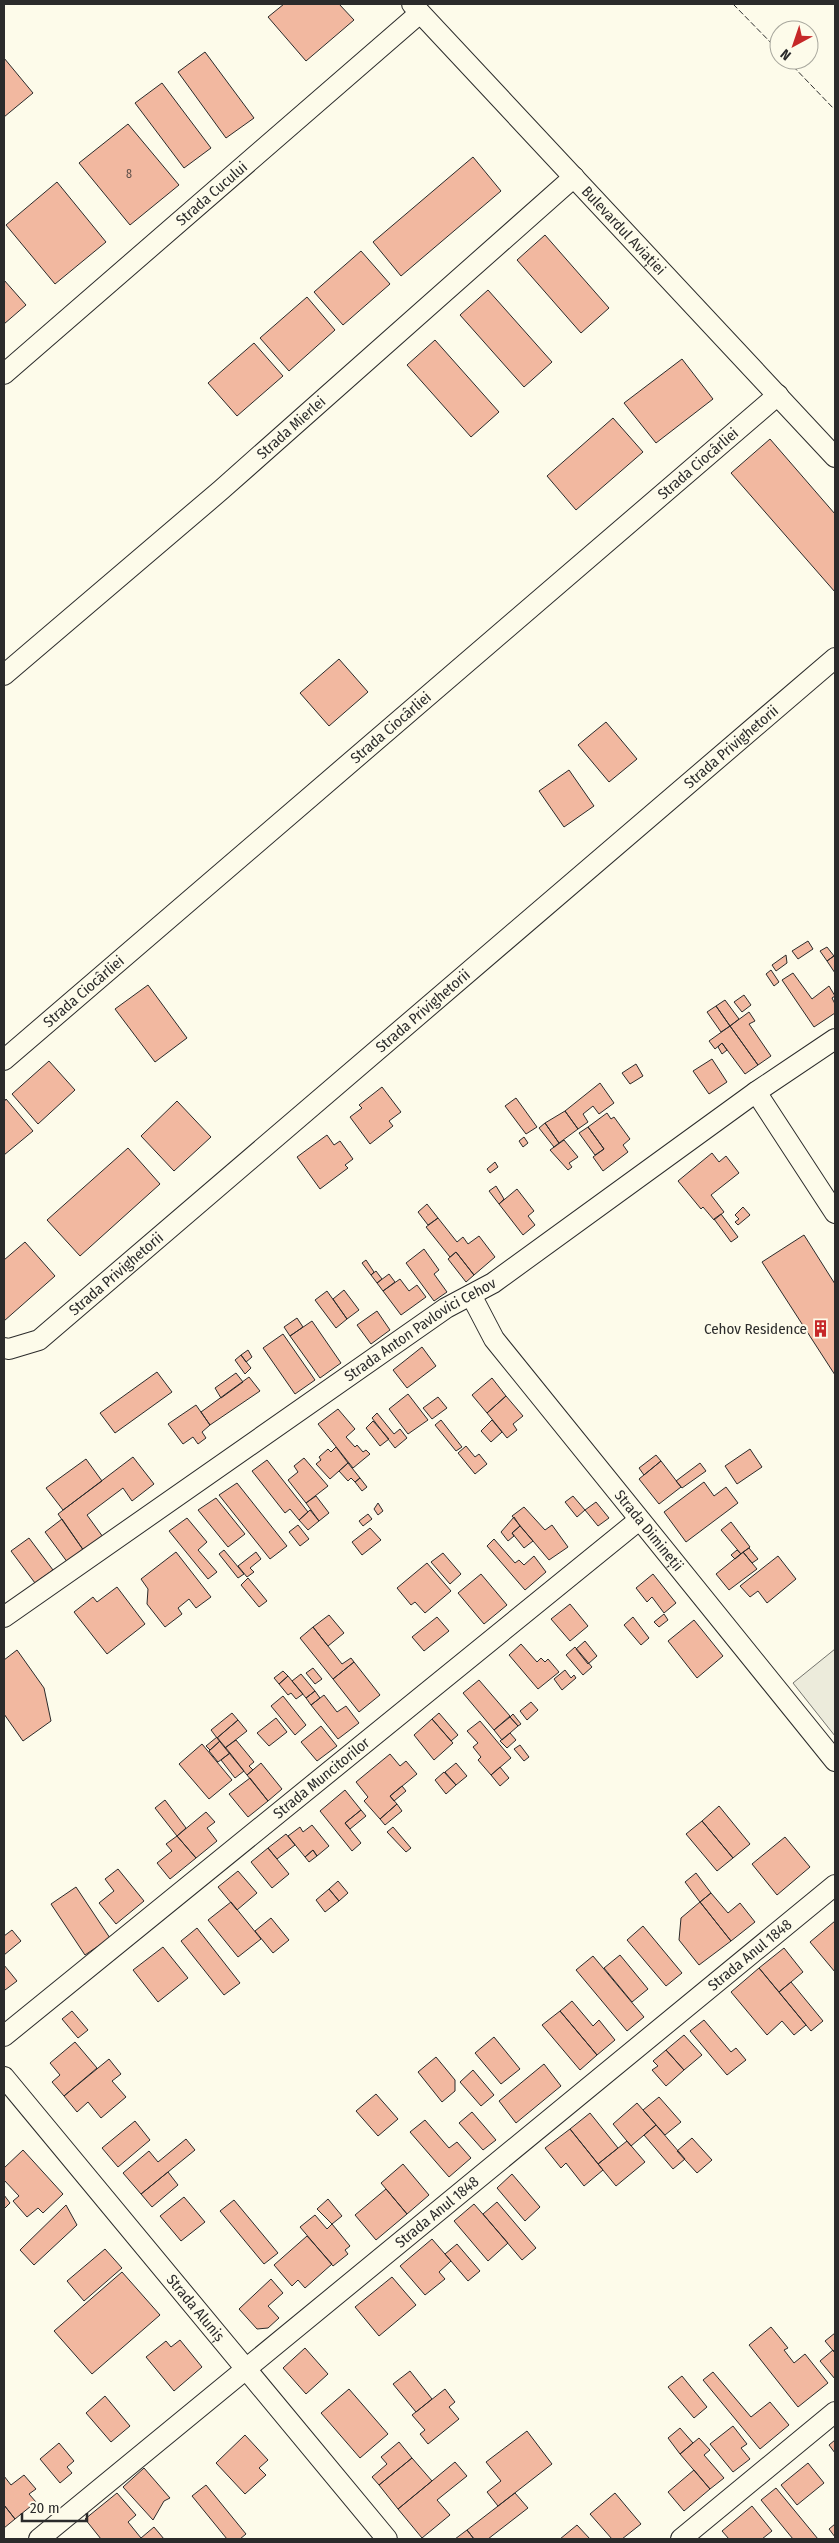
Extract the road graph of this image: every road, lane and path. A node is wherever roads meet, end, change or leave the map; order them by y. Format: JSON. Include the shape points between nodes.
{"nodes":[{"id":1,"x":416,"y":8,"type":"edge"},
{"id":2,"x":574,"y":177,"type":"junction"},
{"id":3,"x":4,"y":374,"type":"edge"},
{"id":4,"x":778,"y":396,"type":"junction"},
{"id":5,"x":835,"y":457,"type":"edge"},
{"id":6,"x":835,"y":658,"type":"edge"},
{"id":7,"x":4,"y":675,"type":"edge"},
{"id":8,"x":835,"y":1039,"type":"edge"},
{"id":9,"x":4,"y":1060,"type":"edge"},
{"id":10,"x":756,"y":1092,"type":"junction"},
{"id":11,"x":835,"y":1214,"type":"edge"},
{"id":12,"x":472,"y":1295,"type":"junction"},
{"id":13,"x":4,"y":1348,"type":"edge"},
{"id":14,"x":639,"y":1520,"type":"junction"},
{"id":15,"x":4,"y":1617,"type":"edge"},
{"id":16,"x":835,"y":1761,"type":"edge"},
{"id":17,"x":835,"y":1884,"type":"edge"},
{"id":18,"x":4,"y":2036,"type":"edge"},
{"id":19,"x":4,"y":2077,"type":"edge"},
{"id":20,"x":245,"y":2370,"type":"junction"},
{"id":21,"x":835,"y":2412,"type":"edge"},
{"id":22,"x":40,"y":2539,"type":"edge"},
{"id":23,"x":387,"y":2539,"type":"edge"},
{"id":24,"x":681,"y":2539,"type":"edge"}],
"edges":[{"from":1,"to":2,"type":"street","name":"Bulevardul Aviației"},
{"from":1,"to":3,"type":"street","name":"Strada Cucului"},
{"from":2,"to":4,"type":"street","name":"Bulevardul Aviației"},
{"from":2,"to":7,"type":"street","name":"Strada Mierlei","via":[[221,490]]},
{"from":4,"to":5,"type":"street","name":"Bulevardul Aviației"},
{"from":4,"to":9,"type":"street","name":"Strada Ciocârliei"},
{"from":6,"to":13,"type":"street","name":"Strada Privighetorii","via":[[40,1340]]},
{"from":8,"to":10,"type":"street","name":"Strada Anton Pavlovici Cehov"},
{"from":10,"to":11,"type":"street"},
{"from":10,"to":12,"type":"street","name":"Strada Anton Pavlovici Cehov"},
{"from":12,"to":14,"type":"street","name":"Strada Dimineții","via":[[494,1339]]},
{"from":12,"to":15,"type":"street","name":"Strada Anton Pavlovici Cehov","via":[[446,1308]]},
{"from":14,"to":16,"type":"street","name":"Strada Dimineții"},
{"from":14,"to":18,"type":"street","name":"Strada Muncitorilor"},
{"from":17,"to":20,"type":"street","name":"Strada Anul 1848"},
{"from":19,"to":20,"type":"street","name":"Strada Aluniș"},
{"from":20,"to":22,"type":"street","name":"Strada Anul 1848"},
{"from":20,"to":23,"type":"street","name":"Strada Aluniș"},
{"from":21,"to":24,"type":"street"}]}
